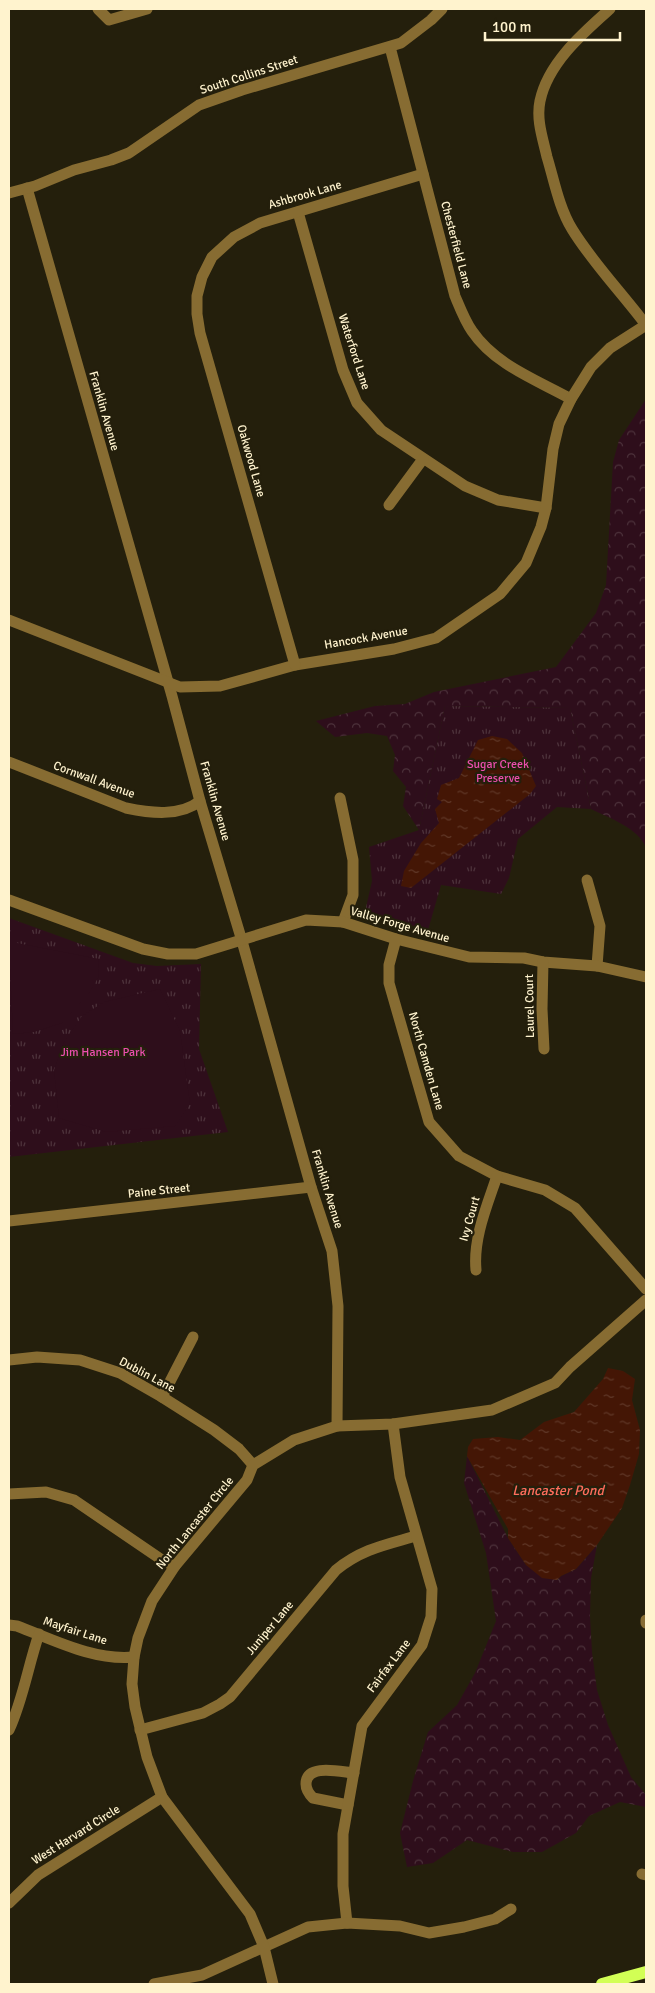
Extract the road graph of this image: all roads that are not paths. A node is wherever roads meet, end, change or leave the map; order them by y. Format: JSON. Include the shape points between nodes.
{"nodes":[{"id":1,"x":98,"y":9,"type":"edge"},
{"id":2,"x":147,"y":9,"type":"edge"},
{"id":3,"x":442,"y":9,"type":"edge"},
{"id":4,"x":610,"y":9,"type":"edge"},
{"id":5,"x":390,"y":47,"type":"junction"},
{"id":6,"x":423,"y":174,"type":"junction"},
{"id":7,"x":26,"y":188,"type":"junction"},
{"id":8,"x":9,"y":193,"type":"edge"},
{"id":9,"x":298,"y":212,"type":"junction"},
{"id":10,"x":208,"y":265,"type":"joint"},
{"id":11,"x":646,"y":325,"type":"edge"},
{"id":12,"x":571,"y":398,"type":"junction"},
{"id":13,"x":423,"y":459,"type":"junction"},
{"id":14,"x":389,"y":506,"type":"dead end"},
{"id":15,"x":546,"y":508,"type":"junction"},
{"id":16,"x":9,"y":620,"type":"edge"},
{"id":17,"x":295,"y":665,"type":"junction"},
{"id":18,"x":168,"y":683,"type":"junction"},
{"id":19,"x":9,"y":762,"type":"edge"},
{"id":20,"x":340,"y":798,"type":"dead end"},
{"id":21,"x":200,"y":801,"type":"junction"},
{"id":22,"x":587,"y":880,"type":"dead end"},
{"id":23,"x":9,"y":900,"type":"edge"},
{"id":24,"x":343,"y":922,"type":"junction"},
{"id":25,"x":396,"y":939,"type":"junction"},
{"id":26,"x":242,"y":941,"type":"junction"},
{"id":27,"x":543,"y":962,"type":"junction"},
{"id":28,"x":597,"y":966,"type":"junction"},
{"id":29,"x":646,"y":977,"type":"edge"},
{"id":30,"x":544,"y":1049,"type":"dead end"},
{"id":31,"x":498,"y":1176,"type":"junction"},
{"id":32,"x":312,"y":1187,"type":"junction"},
{"id":33,"x":9,"y":1221,"type":"edge"},
{"id":34,"x":476,"y":1270,"type":"dead end"},
{"id":35,"x":646,"y":1289,"type":"edge"},
{"id":36,"x":646,"y":1300,"type":"edge"},
{"id":37,"x":193,"y":1337,"type":"dead end"},
{"id":38,"x":9,"y":1360,"type":"edge"},
{"id":39,"x":162,"y":1396,"type":"junction"},
{"id":40,"x":393,"y":1424,"type":"junction"},
{"id":41,"x":337,"y":1426,"type":"junction"},
{"id":42,"x":253,"y":1465,"type":"junction"},
{"id":43,"x":9,"y":1494,"type":"edge"},
{"id":44,"x":416,"y":1536,"type":"junction"},
{"id":45,"x":175,"y":1566,"type":"junction"},
{"id":46,"x":9,"y":1625,"type":"edge"},
{"id":47,"x":39,"y":1634,"type":"junction"},
{"id":48,"x":134,"y":1657,"type":"junction"},
{"id":49,"x":9,"y":1730,"type":"edge"},
{"id":50,"x":140,"y":1730,"type":"junction"},
{"id":51,"x":354,"y":1773,"type":"junction"},
{"id":52,"x":162,"y":1797,"type":"junction"},
{"id":53,"x":348,"y":1805,"type":"junction"},
{"id":54,"x":9,"y":1902,"type":"edge"},
{"id":55,"x":511,"y":1909,"type":"dead end"},
{"id":56,"x":347,"y":1923,"type":"junction"},
{"id":57,"x":264,"y":1947,"type":"junction"},
{"id":58,"x":646,"y":1972,"type":"edge"},
{"id":59,"x":154,"y":1984,"type":"edge"},
{"id":60,"x":273,"y":1984,"type":"edge"},
{"id":61,"x":602,"y":1984,"type":"edge"}],
"edges":[{"from":1,"to":2,"type":"street","via":[[109,20]]},
{"from":3,"to":5,"type":"street","name":"South Collins Street","via":[[414,34]]},
{"from":4,"to":11,"type":"street","via":[[567,52],[547,81],[540,101],[539,127],[558,197],[571,228]]},
{"from":5,"to":6,"type":"street","name":"Chesterfield Lane"},
{"from":5,"to":7,"type":"street","name":"South Collins Street","via":[[199,105],[129,153]]},
{"from":6,"to":9,"type":"street","name":"Ashbrook Lane"},
{"from":6,"to":12,"type":"street","name":"Chesterfield Lane","via":[[455,296],[472,332],[504,362]]},
{"from":7,"to":8,"type":"street","name":"South Collins Street"},
{"from":7,"to":18,"type":"street","name":"Franklin Avenue"},
{"from":9,"to":10,"type":"street","name":"Ashbrook Lane","via":[[260,222],[234,237],[212,257]]},
{"from":9,"to":13,"type":"street","name":"Waterford Lane","via":[[354,398],[381,430]]},
{"from":10,"to":17,"type":"street","name":"Oakwood Lane","via":[[196,296],[200,333]]},
{"from":11,"to":12,"type":"street","name":"Hancock Avenue","via":[[610,348],[591,367]]},
{"from":12,"to":15,"type":"street","name":"Hancock Avenue","via":[[553,448]]},
{"from":13,"to":14,"type":"street"},
{"from":13,"to":15,"type":"street","name":"Waterford Lane","via":[[482,494]]},
{"from":15,"to":17,"type":"street","name":"Hancock Avenue","via":[[526,563],[504,590],[436,638],[394,649]]},
{"from":16,"to":18,"type":"street","name":"Hancock Avenue"},
{"from":17,"to":18,"type":"street","name":"Hancock Avenue","via":[[220,686],[180,687]]},
{"from":18,"to":21,"type":"street","name":"Franklin Avenue"},
{"from":19,"to":21,"type":"street","name":"Cornwall Avenue","via":[[133,810],[175,812]]},
{"from":20,"to":24,"type":"street","via":[[354,860],[353,894]]},
{"from":21,"to":26,"type":"street","name":"Franklin Avenue"},
{"from":22,"to":28,"type":"street","via":[[600,926]]},
{"from":23,"to":26,"type":"street","name":"Valley Forge Avenue","via":[[143,949],[168,954],[196,954]]},
{"from":24,"to":25,"type":"street","name":"Valley Forge Avenue"},
{"from":24,"to":26,"type":"street","name":"Valley Forge Avenue","via":[[306,920]]},
{"from":25,"to":27,"type":"street","name":"Valley Forge Avenue","via":[[470,957],[524,958]]},
{"from":25,"to":31,"type":"street","name":"North Camden Lane","via":[[389,965],[389,983],[429,1122],[459,1156]]},
{"from":26,"to":32,"type":"street","name":"Franklin Avenue"},
{"from":27,"to":28,"type":"street","name":"Valley Forge Avenue"},
{"from":27,"to":30,"type":"street","name":"Laurel Court"},
{"from":28,"to":29,"type":"street","name":"Valley Forge Avenue"},
{"from":31,"to":34,"type":"street","name":"Ivy Court","via":[[474,1254]]},
{"from":31,"to":35,"type":"street","name":"North Camden Lane","via":[[545,1190],[575,1208]]},
{"from":32,"to":33,"type":"street","name":"Paine Street"},
{"from":32,"to":41,"type":"street","name":"Franklin Avenue","via":[[332,1251],[337,1294]]},
{"from":36,"to":40,"type":"street","via":[[555,1383],[492,1410]]},
{"from":37,"to":39,"type":"street"},
{"from":38,"to":39,"type":"street","name":"Dublin Lane","via":[[37,1357],[80,1360],[120,1373]]},
{"from":39,"to":42,"type":"street","name":"Dublin Lane","via":[[214,1430],[239,1449]]},
{"from":40,"to":41,"type":"street"},
{"from":40,"to":44,"type":"street","name":"Fairfax Lane","via":[[400,1477]]},
{"from":41,"to":42,"type":"street","via":[[294,1440]]},
{"from":42,"to":45,"type":"street","name":"North Lancaster Circle","via":[[247,1480]]},
{"from":43,"to":45,"type":"street","via":[[46,1492],[74,1500],[164,1562]]},
{"from":44,"to":50,"type":"street","name":"Juniper Lane","via":[[367,1550],[336,1570],[243,1682],[220,1704],[203,1713]]},
{"from":44,"to":51,"type":"street","name":"Fairfax Lane","via":[[432,1590],[430,1617],[422,1645],[362,1726]]},
{"from":45,"to":48,"type":"street","name":"North Lancaster Circle","via":[[152,1601]]},
{"from":46,"to":47,"type":"street","name":"Mayfair Lane"},
{"from":47,"to":48,"type":"street","name":"Mayfair Lane","via":[[100,1656]]},
{"from":47,"to":49,"type":"street","via":[[17,1713]]},
{"from":48,"to":50,"type":"street","name":"North Lancaster Circle","via":[[132,1684]]},
{"from":50,"to":52,"type":"street","name":"North Lancaster Circle"},
{"from":51,"to":53,"type":"street","name":"Fairfax Lane"},
{"from":51,"to":53,"type":"street","via":[[315,1771],[306,1783],[306,1790],[313,1798]]},
{"from":52,"to":54,"type":"street","name":"West Harvard Circle","via":[[38,1875]]},
{"from":52,"to":57,"type":"street","name":"North Lancaster Circle","via":[[250,1914]]},
{"from":53,"to":56,"type":"street","name":"Fairfax Lane","via":[[343,1834]]},
{"from":55,"to":56,"type":"street","via":[[495,1919],[429,1933],[400,1926]]},
{"from":56,"to":57,"type":"street","via":[[308,1927]]},
{"from":57,"to":59,"type":"street","via":[[202,1975]]},
{"from":57,"to":60,"type":"street","name":"North Lancaster Circle"},
{"from":58,"to":61,"type":"main road"}]}
